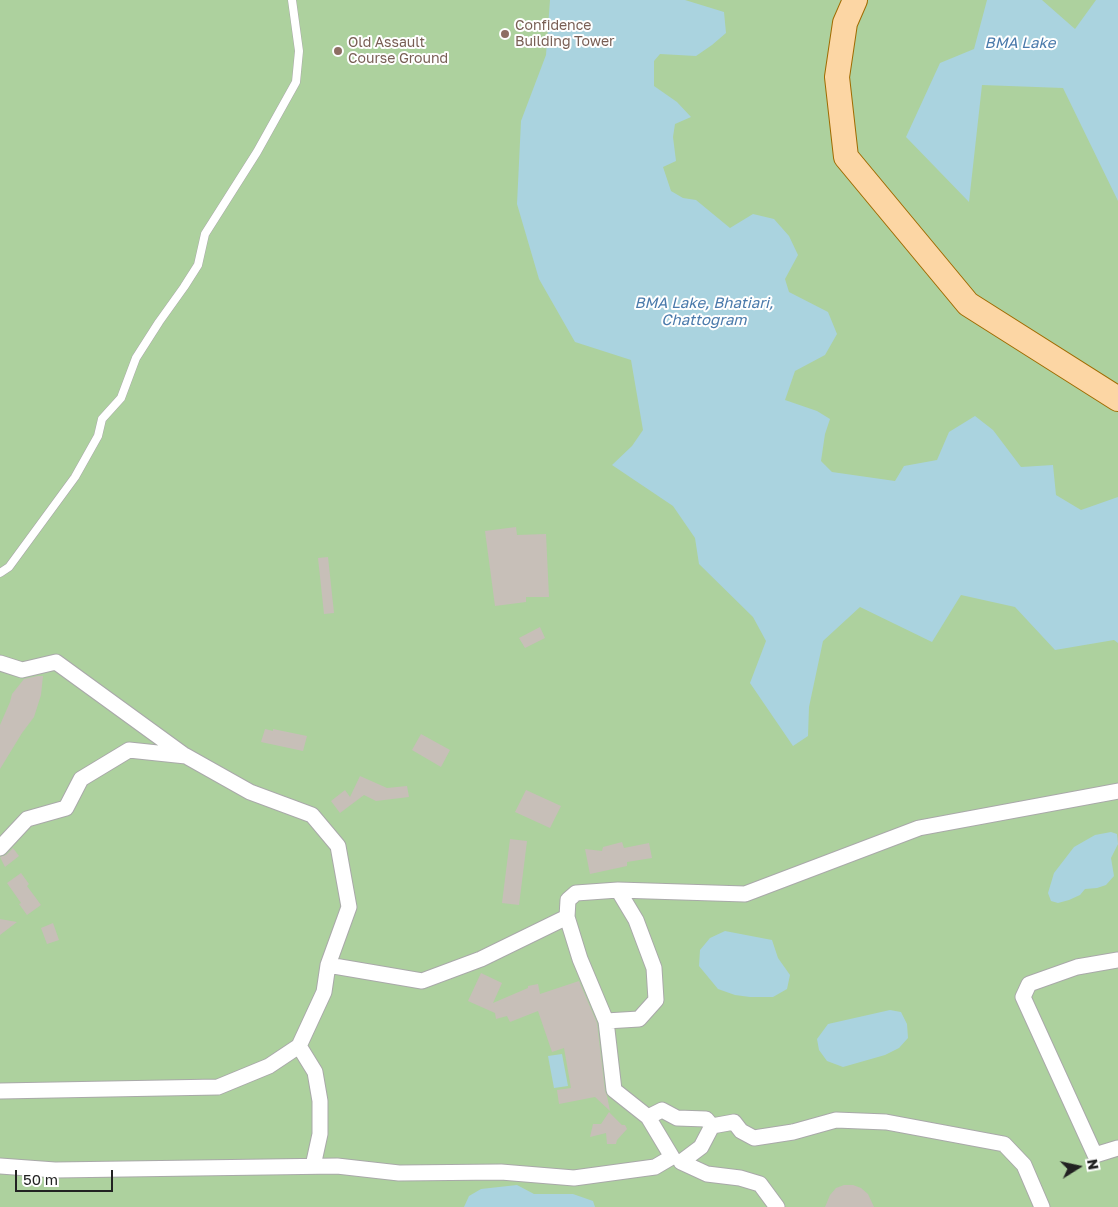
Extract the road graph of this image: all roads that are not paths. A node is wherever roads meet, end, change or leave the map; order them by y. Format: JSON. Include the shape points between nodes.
{"nodes":[{"id":1,"x":292,"y":0,"type":"edge"},
{"id":2,"x":855,"y":0,"type":"edge"},
{"id":3,"x":1118,"y":399,"type":"edge"},
{"id":4,"x":0,"y":573,"type":"edge"},
{"id":5,"x":0,"y":663,"type":"edge"},
{"id":6,"x":186,"y":756,"type":"junction"},
{"id":7,"x":1118,"y":791,"type":"edge"},
{"id":8,"x":0,"y":848,"type":"edge"},
{"id":9,"x":618,"y":890,"type":"junction"},
{"id":10,"x":567,"y":917,"type":"junction"},
{"id":11,"x":1118,"y":960,"type":"edge"},
{"id":12,"x":328,"y":965,"type":"junction"},
{"id":13,"x":606,"y":1021,"type":"junction"},
{"id":14,"x":299,"y":1046,"type":"junction"},
{"id":15,"x":0,"y":1091,"type":"edge"},
{"id":16,"x":648,"y":1117,"type":"junction"},
{"id":17,"x":712,"y":1126,"type":"junction"},
{"id":18,"x":1118,"y":1148,"type":"edge"},
{"id":19,"x":677,"y":1159,"type":"junction"},
{"id":20,"x":0,"y":1166,"type":"edge"},
{"id":21,"x":313,"y":1166,"type":"junction"},
{"id":22,"x":777,"y":1207,"type":"edge"},
{"id":23,"x":1042,"y":1207,"type":"edge"}],
"edges":[{"from":1,"to":4,"type":"lane","via":[[299,51],[296,82],[205,234],[198,266],[136,358],[121,398],[102,419],[98,436],[75,477],[24,547]]},
{"from":2,"to":3,"type":"main road","via":[[844,23],[837,77],[846,157],[968,304]]},
{"from":5,"to":6,"type":"street","via":[[22,670],[56,662]]},
{"from":6,"to":8,"type":"street","via":[[129,750],[81,780],[66,808],[27,819]]},
{"from":6,"to":12,"type":"street","via":[[250,792],[312,815],[338,846],[349,906]]},
{"from":7,"to":9,"type":"street","via":[[919,828],[745,894]]},
{"from":9,"to":10,"type":"street","via":[[576,893],[568,900]]},
{"from":9,"to":13,"type":"street","via":[[636,920],[654,968],[656,1000],[639,1019]]},
{"from":10,"to":12,"type":"street","via":[[482,960],[422,981]]},
{"from":10,"to":13,"type":"street","via":[[580,959]]},
{"from":11,"to":18,"type":"street","via":[[1077,967],[1029,984],[1023,997],[1095,1155]]},
{"from":12,"to":14,"type":"street","via":[[324,992]]},
{"from":13,"to":16,"type":"street","via":[[614,1090]]},
{"from":14,"to":15,"type":"street","via":[[269,1066],[218,1087]]},
{"from":14,"to":21,"type":"street","via":[[315,1072],[320,1101],[320,1134]]},
{"from":16,"to":17,"type":"street","via":[[662,1110],[677,1118],[706,1119]]},
{"from":16,"to":19,"type":"street"},
{"from":17,"to":19,"type":"street","via":[[701,1146]]},
{"from":17,"to":23,"type":"street","via":[[734,1122],[741,1131],[754,1138],[793,1132],[836,1120],[886,1122],[1004,1144],[1024,1166]]},
{"from":19,"to":21,"type":"street","via":[[655,1168],[574,1178],[501,1172],[399,1173]]},
{"from":19,"to":22,"type":"street","via":[[707,1174],[760,1184]]},
{"from":20,"to":21,"type":"street","via":[[55,1170]]}]}
